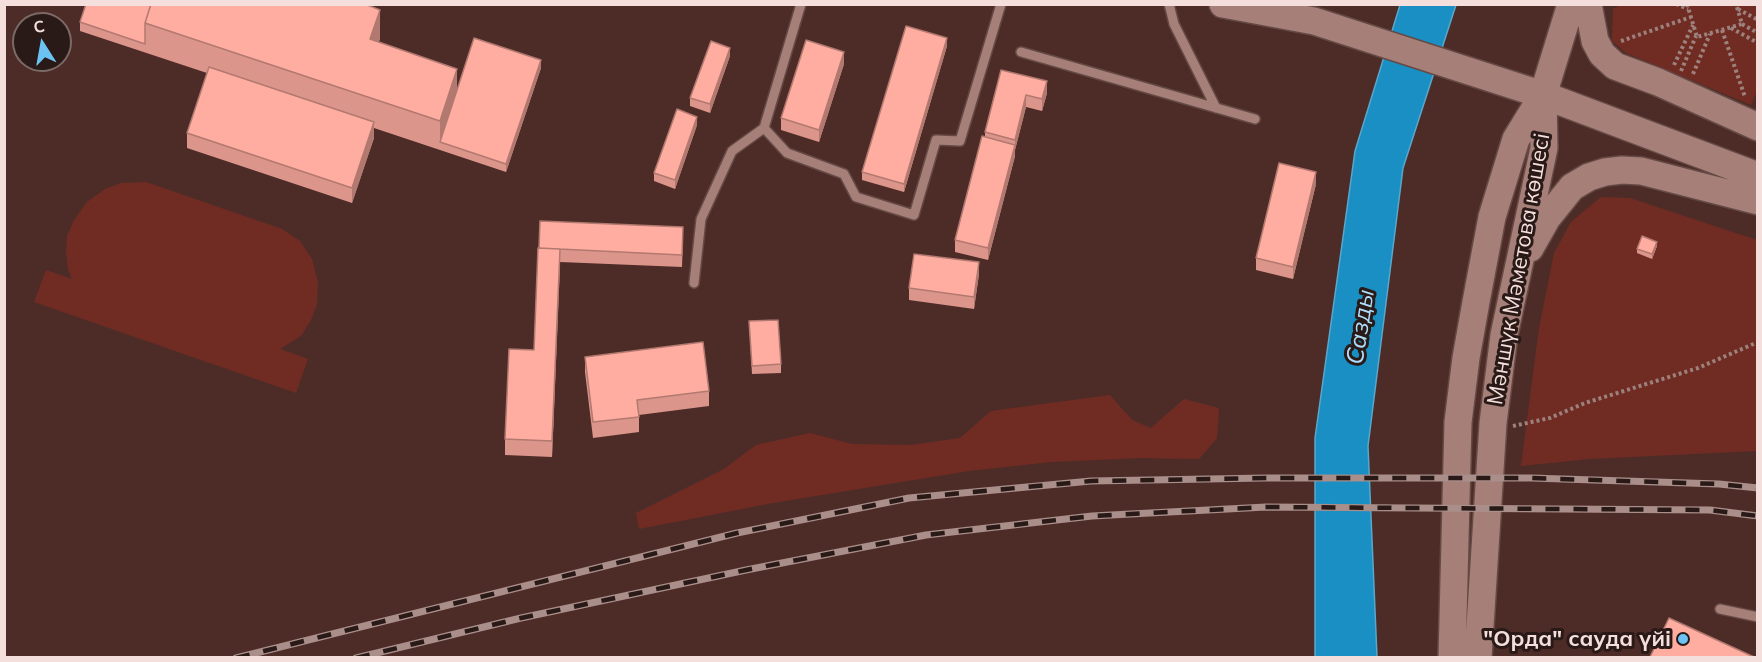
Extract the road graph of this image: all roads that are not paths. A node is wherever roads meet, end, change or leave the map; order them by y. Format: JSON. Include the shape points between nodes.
{"nodes":[{"id":1,"x":801,"y":4,"type":"edge"},
{"id":2,"x":1001,"y":4,"type":"edge"},
{"id":3,"x":1169,"y":4,"type":"edge"},
{"id":4,"x":1223,"y":4,"type":"edge"},
{"id":5,"x":1283,"y":4,"type":"edge"},
{"id":6,"x":1571,"y":4,"type":"edge"},
{"id":7,"x":1588,"y":4,"type":"edge"},
{"id":8,"x":1314,"y":21,"type":"junction"},
{"id":9,"x":1021,"y":52,"type":"dead end"},
{"id":10,"x":1543,"y":95,"type":"junction"},
{"id":11,"x":1216,"y":108,"type":"junction"},
{"id":12,"x":1753,"y":117,"type":"edge"},
{"id":13,"x":1255,"y":119,"type":"dead end"},
{"id":14,"x":764,"y":128,"type":"junction"},
{"id":15,"x":1758,"y":176,"type":"edge"},
{"id":16,"x":1758,"y":201,"type":"edge"},
{"id":17,"x":1518,"y":267,"type":"junction"},
{"id":18,"x":694,"y":283,"type":"dead end"},
{"id":19,"x":1720,"y":609,"type":"dead end"},
{"id":20,"x":1758,"y":617,"type":"edge"},
{"id":21,"x":1452,"y":657,"type":"edge"},
{"id":22,"x":1478,"y":657,"type":"edge"}],
"edges":[{"from":1,"to":14,"type":"lane"},
{"from":2,"to":14,"type":"lane","via":[[960,141],[936,140],[914,215],[856,197],[844,174],[787,153]]},
{"from":3,"to":11,"type":"lane","via":[[1174,24]]},
{"from":4,"to":8,"type":"main road"},
{"from":5,"to":8,"type":"main road"},
{"from":6,"to":10,"type":"main road","name":"Мәншүк Мәметова көшесі"},
{"from":7,"to":12,"type":"main road","via":[[1595,41],[1615,66]]},
{"from":8,"to":10,"type":"main road"},
{"from":9,"to":11,"type":"lane"},
{"from":10,"to":15,"type":"main road"},
{"from":10,"to":17,"type":"main road","name":"Мәншүк Мәметова көшесі","via":[[1544,148]]},
{"from":10,"to":21,"type":"main road","name":"Мәншүк Мәметова көшесі","via":[[1515,138],[1492,218],[1466,358],[1458,422]]},
{"from":11,"to":13,"type":"lane"},
{"from":14,"to":18,"type":"lane","via":[[732,151],[723,170],[701,219]]},
{"from":16,"to":17,"type":"main road","via":[[1641,171],[1605,172],[1572,187],[1547,218]]},
{"from":17,"to":22,"type":"main road","name":"Мәншүк Мәметова көшесі","via":[[1504,335],[1493,423]]},
{"from":19,"to":20,"type":"lane"}]}
